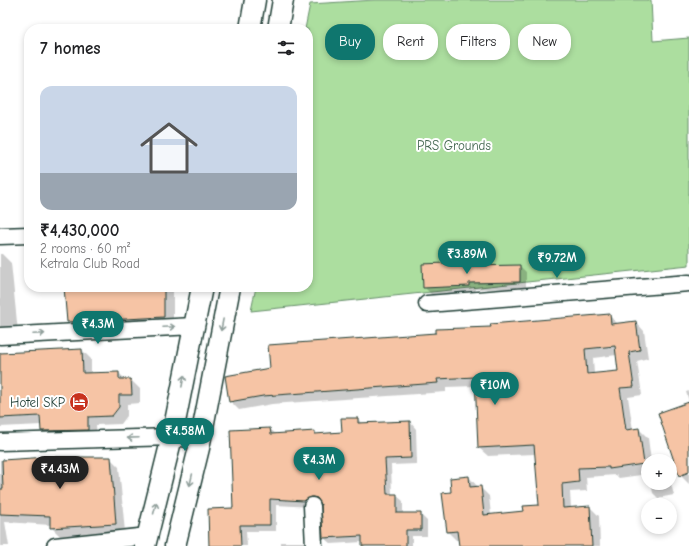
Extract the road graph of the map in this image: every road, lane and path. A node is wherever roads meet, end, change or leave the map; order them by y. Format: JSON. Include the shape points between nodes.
{"nodes":[{"id":1,"x":255,"y":0,"type":"edge"},
{"id":2,"x":283,"y":0,"type":"edge"},
{"id":3,"x":251,"y":24,"type":"edge"},
{"id":4,"x":279,"y":24,"type":"edge"},
{"id":5,"x":24,"y":235,"type":"edge"},
{"id":6,"x":0,"y":236,"type":"edge"},
{"id":7,"x":689,"y":283,"type":"edge"},
{"id":8,"x":201,"y":292,"type":"edge"},
{"id":9,"x":229,"y":292,"type":"edge"},
{"id":10,"x":427,"y":304,"type":"dead end"},
{"id":11,"x":194,"y":326,"type":"junction"},
{"id":12,"x":0,"y":336,"type":"edge"},
{"id":13,"x":172,"y":437,"type":"junction"},
{"id":14,"x":200,"y":440,"type":"junction"},
{"id":15,"x":0,"y":442,"type":"edge"},
{"id":16,"x":312,"y":506,"type":"dead end"},
{"id":17,"x":146,"y":541,"type":"edge"},
{"id":18,"x":55,"y":546,"type":"edge"},
{"id":19,"x":175,"y":546,"type":"edge"},
{"id":20,"x":314,"y":546,"type":"edge"}],
"edges":[{"from":1,"to":3,"type":"main road"},
{"from":2,"to":4,"type":"main road"},
{"from":5,"to":6,"type":"street"},
{"from":7,"to":10,"type":"street"},
{"from":8,"to":11,"type":"main road"},
{"from":9,"to":14,"type":"main road","one_way":true},
{"from":12,"to":11,"type":"street","one_way":true},
{"from":13,"to":11,"type":"main road","one_way":true},
{"from":13,"to":14,"type":"street"},
{"from":13,"to":15,"type":"street","one_way":true},
{"from":17,"to":13,"type":"main road","one_way":true},
{"from":14,"to":19,"type":"main road","one_way":true},
{"from":16,"to":20,"type":"street"},
{"from":17,"to":18,"type":"street"}]}
